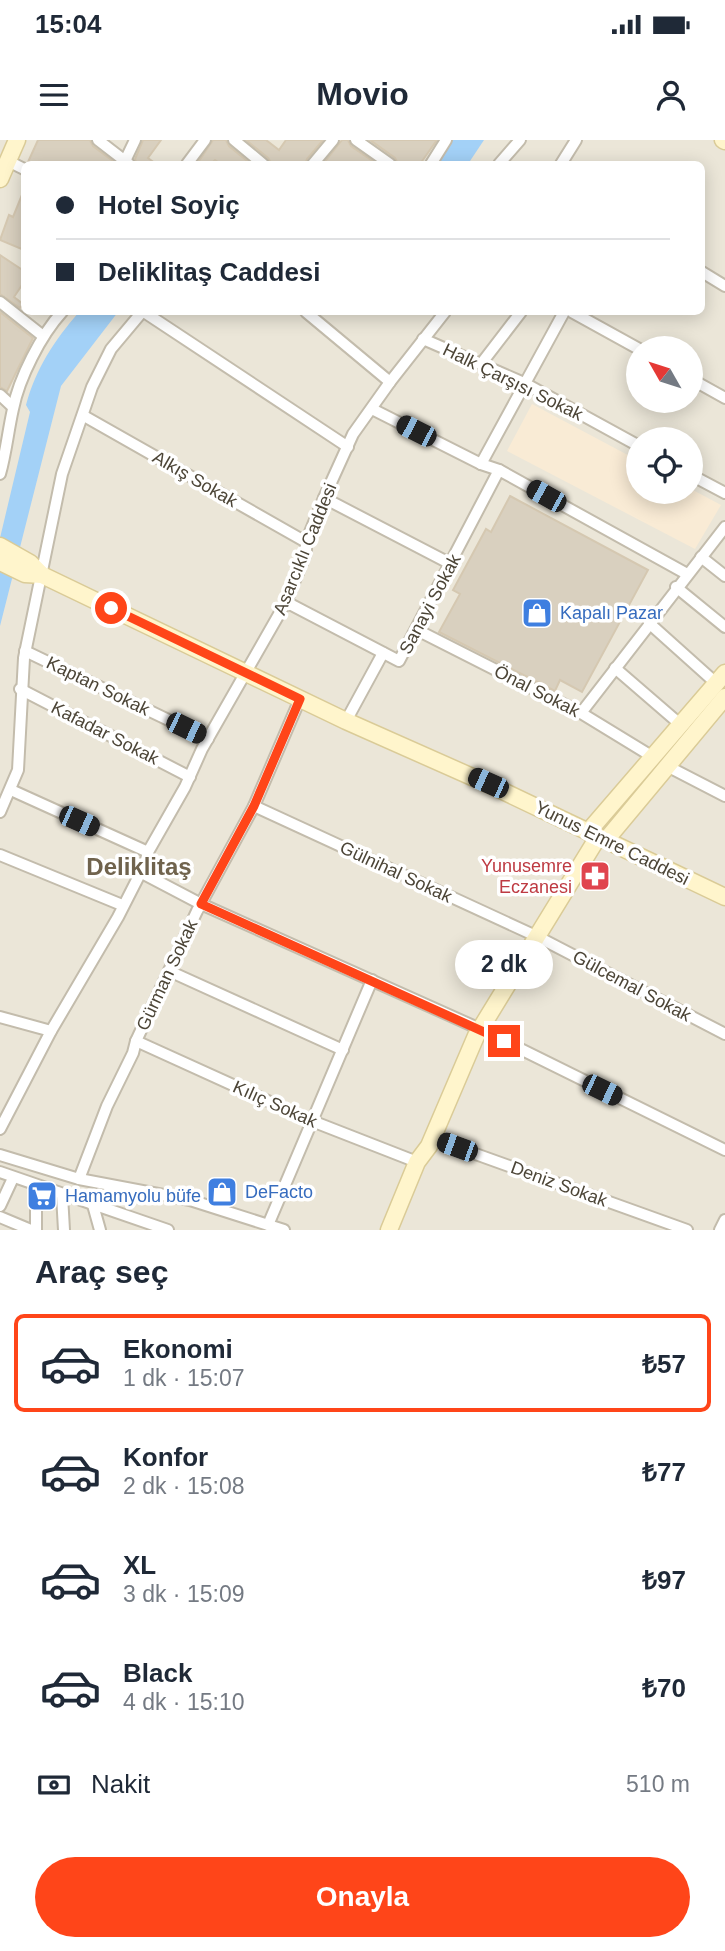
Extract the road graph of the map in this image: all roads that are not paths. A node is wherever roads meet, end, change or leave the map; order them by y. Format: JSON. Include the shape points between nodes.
{"nodes":[{"id":1,"x":17,"y":140,"type":"edge"},
{"id":2,"x":98,"y":140,"type":"edge"},
{"id":3,"x":135,"y":140,"type":"edge"},
{"id":4,"x":205,"y":140,"type":"edge"},
{"id":5,"x":234,"y":140,"type":"edge"},
{"id":6,"x":333,"y":140,"type":"edge"},
{"id":7,"x":356,"y":140,"type":"edge"},
{"id":8,"x":446,"y":140,"type":"edge"},
{"id":9,"x":520,"y":140,"type":"edge"},
{"id":10,"x":576,"y":140,"type":"edge"},
{"id":11,"x":8,"y":161,"type":"junction"},
{"id":12,"x":124,"y":161,"type":"edge"},
{"id":13,"x":128,"y":161,"type":"edge"},
{"id":14,"x":189,"y":161,"type":"edge"},
{"id":15,"x":258,"y":161,"type":"edge"},
{"id":16,"x":316,"y":161,"type":"edge"},
{"id":17,"x":386,"y":161,"type":"edge"},
{"id":18,"x":433,"y":161,"type":"edge"},
{"id":19,"x":502,"y":161,"type":"edge"},
{"id":20,"x":563,"y":161,"type":"edge"},
{"id":21,"x":21,"y":168,"type":"edge"},
{"id":22,"x":0,"y":180,"type":"edge"},
{"id":23,"x":705,"y":274,"type":"edge"},
{"id":24,"x":725,"y":286,"type":"edge"},
{"id":25,"x":0,"y":302,"type":"edge"},
{"id":26,"x":60,"y":315,"type":"edge"},
{"id":27,"x":140,"y":315,"type":"edge"},
{"id":28,"x":148,"y":315,"type":"edge"},
{"id":29,"x":310,"y":315,"type":"edge"},
{"id":30,"x":443,"y":315,"type":"edge"},
{"id":31,"x":519,"y":315,"type":"edge"},
{"id":32,"x":562,"y":315,"type":"edge"},
{"id":33,"x":577,"y":315,"type":"edge"},
{"id":34,"x":43,"y":336,"type":"junction"},
{"id":35,"x":423,"y":339,"type":"junction"},
{"id":36,"x":626,"y":342,"type":"edge"},
{"id":37,"x":481,"y":364,"type":"junction"},
{"id":38,"x":390,"y":383,"type":"junction"},
{"id":39,"x":524,"y":383,"type":"junction"},
{"id":40,"x":704,"y":386,"type":"edge"},
{"id":41,"x":0,"y":395,"type":"edge"},
{"id":42,"x":725,"y":398,"type":"edge"},
{"id":43,"x":13,"y":407,"type":"junction"},
{"id":44,"x":372,"y":409,"type":"junction"},
{"id":45,"x":84,"y":416,"type":"junction"},
{"id":46,"x":626,"y":439,"type":"edge"},
{"id":47,"x":348,"y":447,"type":"junction"},
{"id":48,"x":481,"y":464,"type":"junction"},
{"id":49,"x":499,"y":470,"type":"junction"},
{"id":50,"x":0,"y":474,"type":"edge"},
{"id":51,"x":703,"y":481,"type":"edge"},
{"id":52,"x":725,"y":493,"type":"edge"},
{"id":53,"x":324,"y":498,"type":"junction"},
{"id":54,"x":725,"y":527,"type":"edge"},
{"id":55,"x":306,"y":542,"type":"junction"},
{"id":56,"x":0,"y":546,"type":"edge"},
{"id":57,"x":701,"y":557,"type":"junction"},
{"id":58,"x":0,"y":562,"type":"edge"},
{"id":59,"x":451,"y":564,"type":"junction"},
{"id":60,"x":687,"y":574,"type":"junction"},
{"id":61,"x":43,"y":575,"type":"junction"},
{"id":62,"x":725,"y":576,"type":"edge"},
{"id":63,"x":677,"y":587,"type":"junction"},
{"id":64,"x":286,"y":602,"type":"junction"},
{"id":65,"x":649,"y":623,"type":"junction"},
{"id":66,"x":725,"y":626,"type":"edge"},
{"id":67,"x":418,"y":630,"type":"junction"},
{"id":68,"x":25,"y":651,"type":"junction"},
{"id":69,"x":383,"y":653,"type":"junction"},
{"id":70,"x":615,"y":667,"type":"junction"},
{"id":71,"x":247,"y":672,"type":"junction"},
{"id":72,"x":722,"y":685,"type":"edge"},
{"id":73,"x":20,"y":689,"type":"junction"},
{"id":74,"x":300,"y":699,"type":"junction"},
{"id":75,"x":581,"y":713,"type":"junction"},
{"id":76,"x":346,"y":721,"type":"junction"},
{"id":77,"x":681,"y":725,"type":"junction"},
{"id":78,"x":208,"y":739,"type":"junction"},
{"id":79,"x":660,"y":762,"type":"junction"},
{"id":80,"x":190,"y":777,"type":"junction"},
{"id":81,"x":10,"y":790,"type":"junction"},
{"id":82,"x":725,"y":796,"type":"edge"},
{"id":83,"x":254,"y":806,"type":"junction"},
{"id":84,"x":0,"y":812,"type":"edge"},
{"id":85,"x":597,"y":836,"type":"junction"},
{"id":86,"x":148,"y":852,"type":"junction"},
{"id":87,"x":0,"y":855,"type":"edge"},
{"id":88,"x":140,"y":872,"type":"junction"},
{"id":89,"x":725,"y":897,"type":"edge"},
{"id":90,"x":201,"y":904,"type":"junction"},
{"id":91,"x":122,"y":905,"type":"junction"},
{"id":92,"x":538,"y":937,"type":"junction"},
{"id":93,"x":169,"y":971,"type":"junction"},
{"id":94,"x":372,"y":980,"type":"junction"},
{"id":95,"x":0,"y":1017,"type":"edge"},
{"id":96,"x":480,"y":1029,"type":"junction"},
{"id":97,"x":51,"y":1031,"type":"junction"},
{"id":98,"x":725,"y":1034,"type":"edge"},
{"id":99,"x":136,"y":1041,"type":"junction"},
{"id":100,"x":343,"y":1050,"type":"junction"},
{"id":101,"x":312,"y":1121,"type":"junction"},
{"id":102,"x":0,"y":1129,"type":"edge"},
{"id":103,"x":431,"y":1138,"type":"junction"},
{"id":104,"x":725,"y":1150,"type":"edge"},
{"id":105,"x":0,"y":1155,"type":"edge"},
{"id":106,"x":417,"y":1162,"type":"junction"},
{"id":107,"x":0,"y":1172,"type":"edge"},
{"id":108,"x":13,"y":1178,"type":"junction"},
{"id":109,"x":79,"y":1179,"type":"junction"},
{"id":110,"x":36,"y":1186,"type":"junction"},
{"id":111,"x":62,"y":1195,"type":"junction"},
{"id":112,"x":93,"y":1205,"type":"junction"},
{"id":113,"x":0,"y":1206,"type":"edge"},
{"id":114,"x":0,"y":1217,"type":"edge"},
{"id":115,"x":725,"y":1220,"type":"edge"},
{"id":116,"x":268,"y":1225,"type":"junction"},
{"id":117,"x":34,"y":1230,"type":"edge"},
{"id":118,"x":64,"y":1230,"type":"edge"},
{"id":119,"x":100,"y":1230,"type":"edge"},
{"id":120,"x":168,"y":1230,"type":"edge"},
{"id":121,"x":284,"y":1230,"type":"edge"},
{"id":122,"x":389,"y":1230,"type":"edge"},
{"id":123,"x":687,"y":1230,"type":"edge"},
{"id":124,"x":720,"y":1230,"type":"edge"}],
"edges":[{"from":1,"to":11,"type":"main road"},
{"from":2,"to":12,"type":"street"},
{"from":3,"to":13,"type":"street"},
{"from":4,"to":14,"type":"street"},
{"from":5,"to":15,"type":"street"},
{"from":6,"to":16,"type":"street"},
{"from":7,"to":17,"type":"street"},
{"from":8,"to":18,"type":"street"},
{"from":9,"to":19,"type":"street"},
{"from":10,"to":20,"type":"street"},
{"from":11,"to":21,"type":"street"},
{"from":11,"to":22,"type":"main road"},
{"from":23,"to":24,"type":"street"},
{"from":25,"to":34,"type":"street"},
{"from":26,"to":34,"type":"street"},
{"from":27,"to":45,"type":"street","via":[[111,349]]},
{"from":28,"to":47,"type":"street"},
{"from":29,"to":38,"type":"street"},
{"from":30,"to":35,"type":"street","name":"Asarcıklı Caddesi"},
{"from":31,"to":37,"type":"street"},
{"from":32,"to":39,"type":"street"},
{"from":33,"to":36,"type":"street"},
{"from":34,"to":43,"type":"street"},
{"from":35,"to":37,"type":"street","name":"Halk Çarşısı Sokak"},
{"from":35,"to":38,"type":"street","name":"Asarcıklı Caddesi"},
{"from":37,"to":39,"type":"street","name":"Halk Çarşısı Sokak"},
{"from":38,"to":44,"type":"street","name":"Asarcıklı Caddesi"},
{"from":39,"to":46,"type":"street","name":"Halk Çarşısı Sokak"},
{"from":39,"to":48,"type":"street"},
{"from":40,"to":42,"type":"street"},
{"from":41,"to":43,"type":"street"},
{"from":43,"to":50,"type":"street"},
{"from":44,"to":47,"type":"street","name":"Asarcıklı Caddesi"},
{"from":44,"to":48,"type":"street"},
{"from":45,"to":55,"type":"street","name":"Alkış Sokak"},
{"from":45,"to":61,"type":"street","via":[[62,474]]},
{"from":47,"to":53,"type":"street","name":"Asarcıklı Caddesi"},
{"from":48,"to":49,"type":"street"},
{"from":49,"to":59,"type":"street","name":"Sanayi Sokak"},
{"from":49,"to":60,"type":"street"},
{"from":51,"to":52,"type":"street"},
{"from":53,"to":55,"type":"street","name":"Asarcıklı Caddesi"},
{"from":53,"to":59,"type":"street"},
{"from":54,"to":57,"type":"street"},
{"from":55,"to":64,"type":"street","name":"Asarcıklı Caddesi"},
{"from":56,"to":61,"type":"main road","name":"Yunus Emre Caddesi"},
{"from":57,"to":60,"type":"street"},
{"from":57,"to":62,"type":"street"},
{"from":58,"to":61,"type":"main road","name":"Yunus Emre Caddesi","via":[[25,574]]},
{"from":59,"to":67,"type":"street","name":"Sanayi Sokak"},
{"from":60,"to":63,"type":"street"},
{"from":61,"to":68,"type":"street"},
{"from":61,"to":71,"type":"main road","name":"Yunus Emre Caddesi"},
{"from":63,"to":65,"type":"street"},
{"from":63,"to":66,"type":"street"},
{"from":64,"to":69,"type":"street","name":"Sanayi Sokak"},
{"from":64,"to":71,"type":"street","name":"Asarcıklı Caddesi"},
{"from":65,"to":70,"type":"street"},
{"from":65,"to":72,"type":"street"},
{"from":67,"to":69,"type":"street","name":"Sanayi Sokak","via":[[399,662]]},
{"from":67,"to":75,"type":"street","name":"Önal Sokak"},
{"from":68,"to":73,"type":"street"},
{"from":68,"to":78,"type":"street","name":"Kaptan Sokak"},
{"from":69,"to":76,"type":"street"},
{"from":70,"to":75,"type":"street"},
{"from":70,"to":77,"type":"street"},
{"from":71,"to":74,"type":"main road","name":"Yunus Emre Caddesi"},
{"from":71,"to":78,"type":"street","name":"Asarcıklı Caddesi"},
{"from":72,"to":77,"type":"main road"},
{"from":72,"to":79,"type":"main road"},
{"from":73,"to":80,"type":"street","name":"Kafadar Sokak"},
{"from":73,"to":81,"type":"street","via":[[18,770]]},
{"from":74,"to":76,"type":"main road","name":"Yunus Emre Caddesi"},
{"from":74,"to":83,"type":"street","name":"Gürman Sokak"},
{"from":75,"to":79,"type":"street","name":"Önal Sokak"},
{"from":76,"to":85,"type":"main road","name":"Yunus Emre Caddesi"},
{"from":77,"to":79,"type":"main road"},
{"from":78,"to":80,"type":"street","name":"Asarcıklı Caddesi"},
{"from":79,"to":82,"type":"street","name":"Önal Sokak"},
{"from":79,"to":85,"type":"main road"},
{"from":80,"to":86,"type":"street","name":"Asarcıklı Caddesi"},
{"from":81,"to":84,"type":"street"},
{"from":81,"to":86,"type":"street"},
{"from":83,"to":90,"type":"street","name":"Gürman Sokak"},
{"from":83,"to":92,"type":"street","name":"Gülnihal Sokak"},
{"from":85,"to":89,"type":"main road","name":"Yunus Emre Caddesi"},
{"from":85,"to":92,"type":"main road"},
{"from":86,"to":88,"type":"street","name":"Asarcıklı Caddesi"},
{"from":87,"to":91,"type":"street"},
{"from":88,"to":90,"type":"street"},
{"from":88,"to":91,"type":"street","name":"Asarcıklı Caddesi"},
{"from":90,"to":93,"type":"street","name":"Gürman Sokak"},
{"from":90,"to":94,"type":"street"},
{"from":91,"to":97,"type":"street","name":"Asarcıklı Caddesi"},
{"from":92,"to":96,"type":"main road"},
{"from":92,"to":98,"type":"street","name":"Gülcemal Sokak"},
{"from":93,"to":99,"type":"street","name":"Gürman Sokak"},
{"from":93,"to":100,"type":"street"},
{"from":94,"to":96,"type":"street"},
{"from":94,"to":100,"type":"street"},
{"from":95,"to":97,"type":"street"},
{"from":96,"to":103,"type":"main road"},
{"from":96,"to":104,"type":"street"},
{"from":97,"to":102,"type":"street","name":"Asarcıklı Caddesi"},
{"from":99,"to":101,"type":"street","name":"Kılıç Sokak"},
{"from":99,"to":109,"type":"street","name":"Gürman Sokak"},
{"from":100,"to":101,"type":"street"},
{"from":101,"to":106,"type":"street","name":"Kılıç Sokak"},
{"from":101,"to":116,"type":"street"},
{"from":103,"to":106,"type":"main road"},
{"from":103,"to":123,"type":"street","name":"Deniz Sokak"},
{"from":105,"to":109,"type":"street"},
{"from":106,"to":122,"type":"main road"},
{"from":107,"to":108,"type":"street"},
{"from":108,"to":110,"type":"street"},
{"from":108,"to":113,"type":"street"},
{"from":109,"to":116,"type":"street","via":[[190,1200]]},
{"from":110,"to":111,"type":"street"},
{"from":110,"to":117,"type":"street"},
{"from":111,"to":112,"type":"street"},
{"from":111,"to":118,"type":"street"},
{"from":112,"to":119,"type":"street"},
{"from":112,"to":120,"type":"street"},
{"from":114,"to":117,"type":"street"},
{"from":115,"to":124,"type":"street"},
{"from":116,"to":121,"type":"street"}]}
